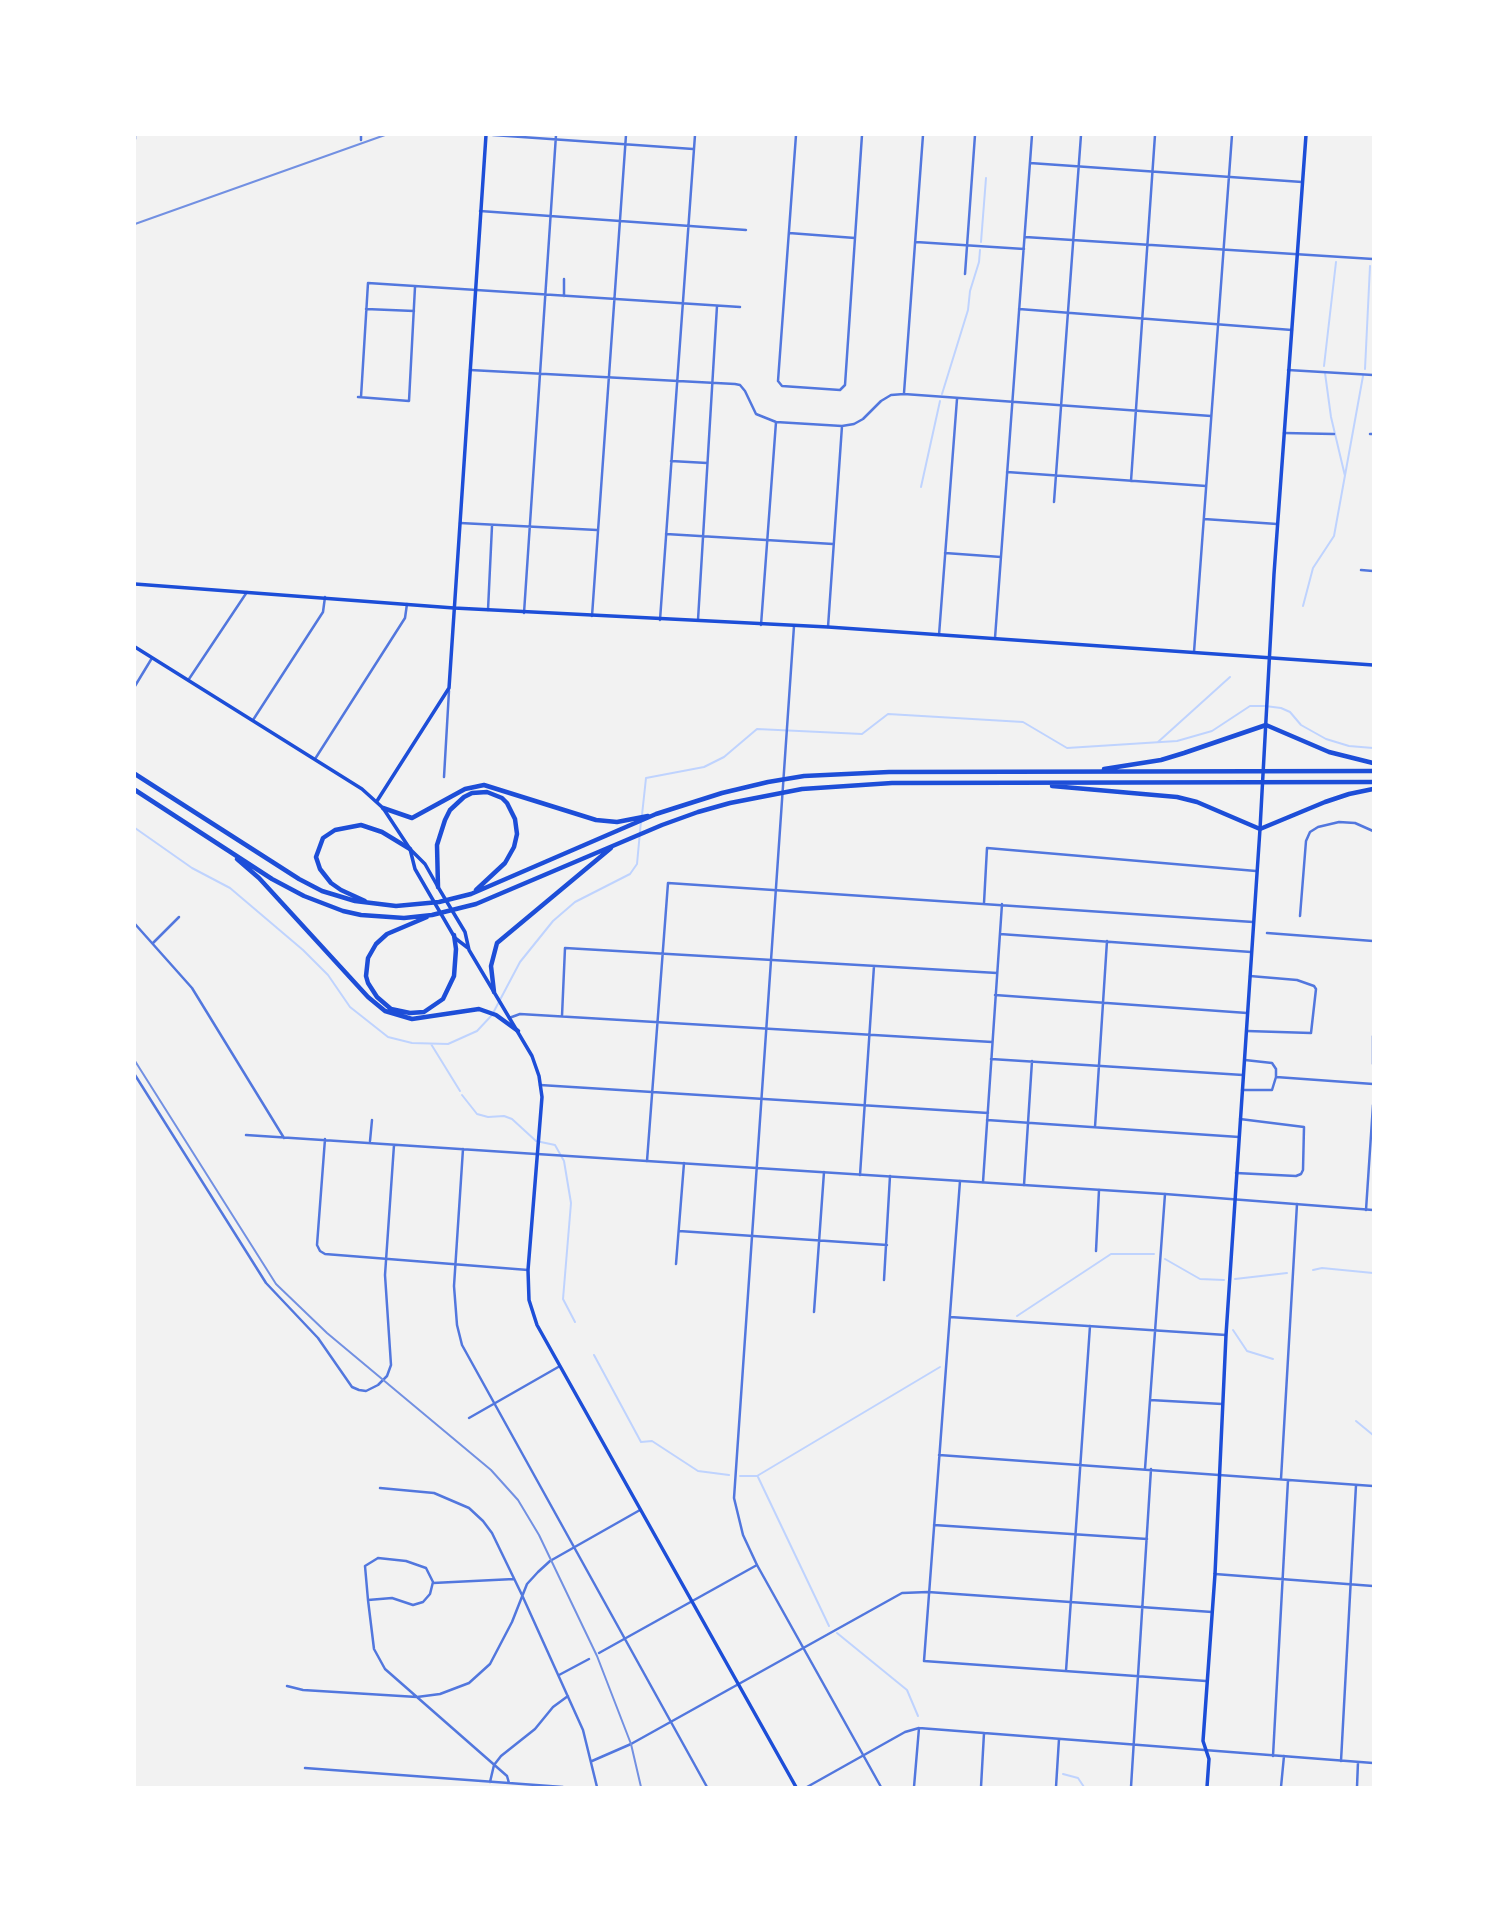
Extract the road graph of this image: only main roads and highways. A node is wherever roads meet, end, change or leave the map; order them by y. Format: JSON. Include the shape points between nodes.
{"nodes":[{"id":1,"x":486,"y":135,"type":"edge"},
{"id":2,"x":1306,"y":135,"type":"edge"},
{"id":3,"x":135,"y":584,"type":"edge"},
{"id":4,"x":454,"y":608,"type":"junction"},
{"id":5,"x":135,"y":647,"type":"edge"},
{"id":6,"x":1271,"y":658,"type":"junction"},
{"id":7,"x":1373,"y":666,"type":"edge"},
{"id":8,"x":1266,"y":725,"type":"junction"},
{"id":9,"x":1373,"y":763,"type":"edge"},
{"id":10,"x":1088,"y":771,"type":"junction"},
{"id":11,"x":1373,"y":771,"type":"edge"},
{"id":12,"x":135,"y":774,"type":"edge"},
{"id":13,"x":1373,"y":782,"type":"edge"},
{"id":14,"x":1034,"y":783,"type":"junction"},
{"id":15,"x":1373,"y":789,"type":"edge"},
{"id":16,"x":135,"y":790,"type":"edge"},
{"id":17,"x":377,"y":801,"type":"junction"},
{"id":18,"x":383,"y":808,"type":"junction"},
{"id":19,"x":656,"y":814,"type":"junction"},
{"id":20,"x":1260,"y":829,"type":"junction"},
{"id":21,"x":619,"y":842,"type":"junction"},
{"id":22,"x":223,"y":847,"type":"junction"},
{"id":23,"x":410,"y":849,"type":"junction"},
{"id":24,"x":438,"y":887,"type":"junction"},
{"id":25,"x":471,"y":894,"type":"junction"},
{"id":26,"x":372,"y":904,"type":"junction"},
{"id":27,"x":432,"y":915,"type":"junction"},
{"id":28,"x":454,"y":935,"type":"junction"},
{"id":29,"x":470,"y":950,"type":"junction"},
{"id":30,"x":494,"y":992,"type":"junction"},
{"id":31,"x":518,"y":1031,"type":"junction"},
{"id":32,"x":796,"y":1787,"type":"edge"},
{"id":33,"x":1207,"y":1787,"type":"edge"}],
"edges":[{"from":1,"to":4,"type":"main road"},
{"from":2,"to":6,"type":"main road"},
{"from":3,"to":4,"type":"main road"},
{"from":4,"to":6,"type":"main road","via":[[828,627]]},
{"from":4,"to":17,"type":"main road","via":[[449,688]]},
{"from":5,"to":17,"type":"main road"},
{"from":6,"to":7,"type":"main road"},
{"from":6,"to":8,"type":"main road"},
{"from":8,"to":9,"type":"highway","via":[[1329,752]]},
{"from":8,"to":10,"type":"highway","via":[[1161,760]]},
{"from":8,"to":20,"type":"main road"},
{"from":10,"to":11,"type":"highway"},
{"from":10,"to":19,"type":"highway","via":[[804,776],[703,798]]},
{"from":12,"to":26,"type":"highway","via":[[283,871],[322,891]]},
{"from":13,"to":14,"type":"highway"},
{"from":14,"to":20,"type":"highway","via":[[1177,797]]},
{"from":14,"to":21,"type":"highway","via":[[892,783],[802,789],[698,812]]},
{"from":15,"to":20,"type":"highway","via":[[1325,802]]},
{"from":16,"to":22,"type":"highway"},
{"from":17,"to":18,"type":"main road"},
{"from":18,"to":19,"type":"highway","via":[[412,818],[465,789],[484,785],[596,820],[617,822]]},
{"from":18,"to":23,"type":"main road"},
{"from":19,"to":25,"type":"highway"},
{"from":20,"to":33,"type":"main road","via":[[1203,1741],[1209,1759]]},
{"from":21,"to":27,"type":"highway","via":[[476,904]]},
{"from":21,"to":30,"type":"highway","via":[[497,943],[491,966]]},
{"from":22,"to":27,"type":"highway","via":[[294,891],[342,911],[383,917]]},
{"from":22,"to":31,"type":"highway","via":[[259,878],[384,1011],[412,1019],[479,1009],[496,1014]]},
{"from":23,"to":24,"type":"main road"},
{"from":23,"to":26,"type":"highway","via":[[361,825],[335,830],[323,838],[316,857],[324,875],[341,890]]},
{"from":23,"to":28,"type":"main road","via":[[415,869]]},
{"from":24,"to":25,"type":"highway","via":[[437,845],[450,810],[464,797],[491,793],[510,807],[516,840],[505,863]]},
{"from":24,"to":29,"type":"main road","via":[[465,932]]},
{"from":25,"to":26,"type":"highway","via":[[421,905]]},
{"from":27,"to":28,"type":"highway","via":[[398,928],[376,944],[366,976],[377,997],[391,1009],[410,1013],[438,1004],[454,976]]},
{"from":28,"to":29,"type":"main road"},
{"from":29,"to":30,"type":"main road"},
{"from":30,"to":31,"type":"main road"},
{"from":31,"to":32,"type":"main road","via":[[532,1056],[542,1097],[528,1270],[534,1318]]}]}
